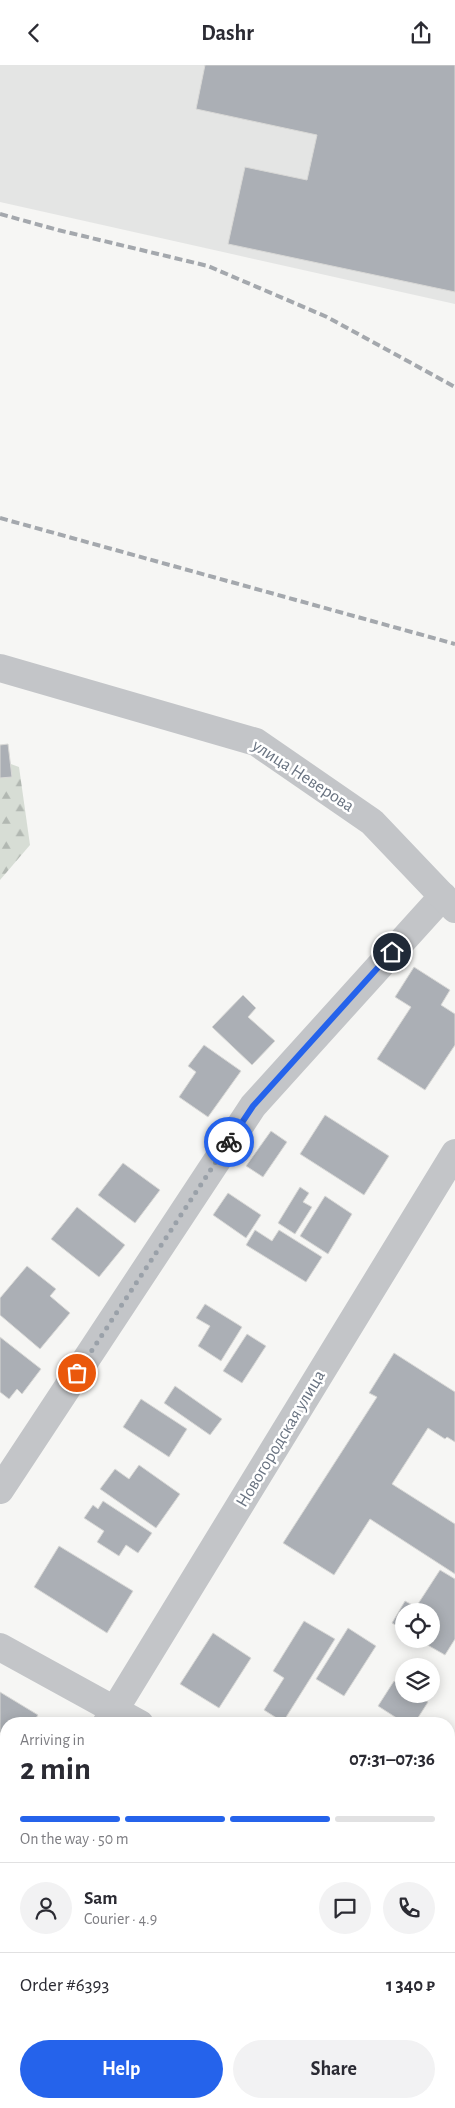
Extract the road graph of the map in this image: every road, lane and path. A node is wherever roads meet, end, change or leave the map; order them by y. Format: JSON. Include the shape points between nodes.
{"nodes":[{"id":1,"x":0,"y":668,"type":"edge"},
{"id":2,"x":449,"y":903,"type":"edge"},
{"id":3,"x":455,"y":1153,"type":"edge"},
{"id":4,"x":0,"y":1490,"type":"edge"},
{"id":5,"x":0,"y":1647,"type":"edge"},
{"id":6,"x":111,"y":1716,"type":"edge"}],
"edges":[{"from":1,"to":2,"type":"street","name":"улица Неверова","via":[[256,742],[372,822]]},
{"from":2,"to":4,"type":"street","via":[[253,1106]]},
{"from":3,"to":6,"type":"street","name":"Новогородская улица"},
{"from":5,"to":6,"type":"street"}]}
